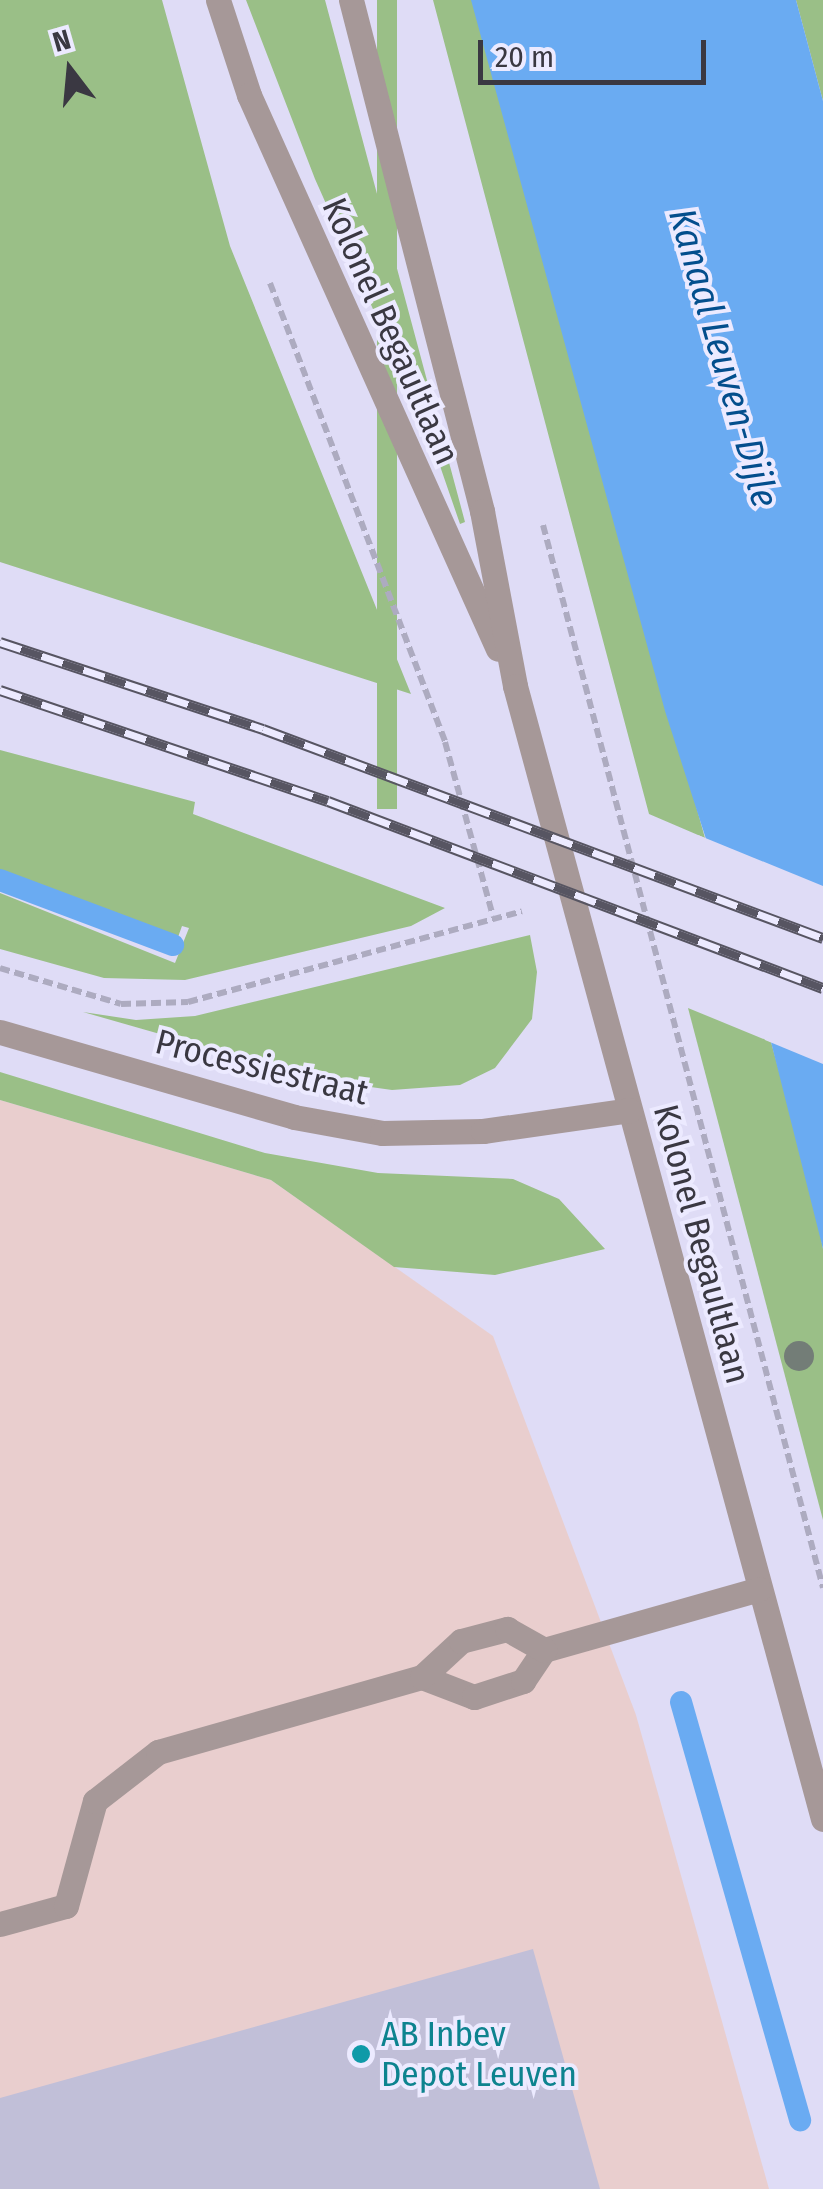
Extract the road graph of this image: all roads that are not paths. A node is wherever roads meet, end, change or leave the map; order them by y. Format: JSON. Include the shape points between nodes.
{"nodes":[{"id":1,"x":218,"y":0,"type":"edge"},
{"id":2,"x":351,"y":0,"type":"edge"},
{"id":3,"x":514,"y":686,"type":"junction"},
{"id":4,"x":0,"y":1032,"type":"edge"},
{"id":5,"x":630,"y":1110,"type":"junction"},
{"id":6,"x":759,"y":1588,"type":"junction"},
{"id":7,"x":544,"y":1650,"type":"junction"},
{"id":8,"x":422,"y":1677,"type":"junction"},
{"id":9,"x":823,"y":1819,"type":"edge"},
{"id":10,"x":0,"y":1924,"type":"edge"}],
"edges":[{"from":1,"to":3,"type":"street","name":"Kolonel Begaultlaan","via":[[249,95]]},
{"from":2,"to":3,"type":"street","name":"Kolonel Begaultlaan","via":[[482,511]]},
{"from":3,"to":5,"type":"street","name":"Kolonel Begaultlaan"},
{"from":4,"to":5,"type":"street","name":"Processiestraat","via":[[294,1117],[382,1133],[483,1131]]},
{"from":5,"to":6,"type":"street","name":"Kolonel Begaultlaan"},
{"from":6,"to":7,"type":"street"},
{"from":6,"to":9,"type":"street","name":"Kolonel Begaultlaan"},
{"from":7,"to":8,"type":"street","via":[[506,1630],[461,1641]]},
{"from":7,"to":8,"type":"street","via":[[523,1681],[474,1697]]},
{"from":8,"to":10,"type":"street","via":[[158,1752],[95,1801],[66,1906]]}]}
